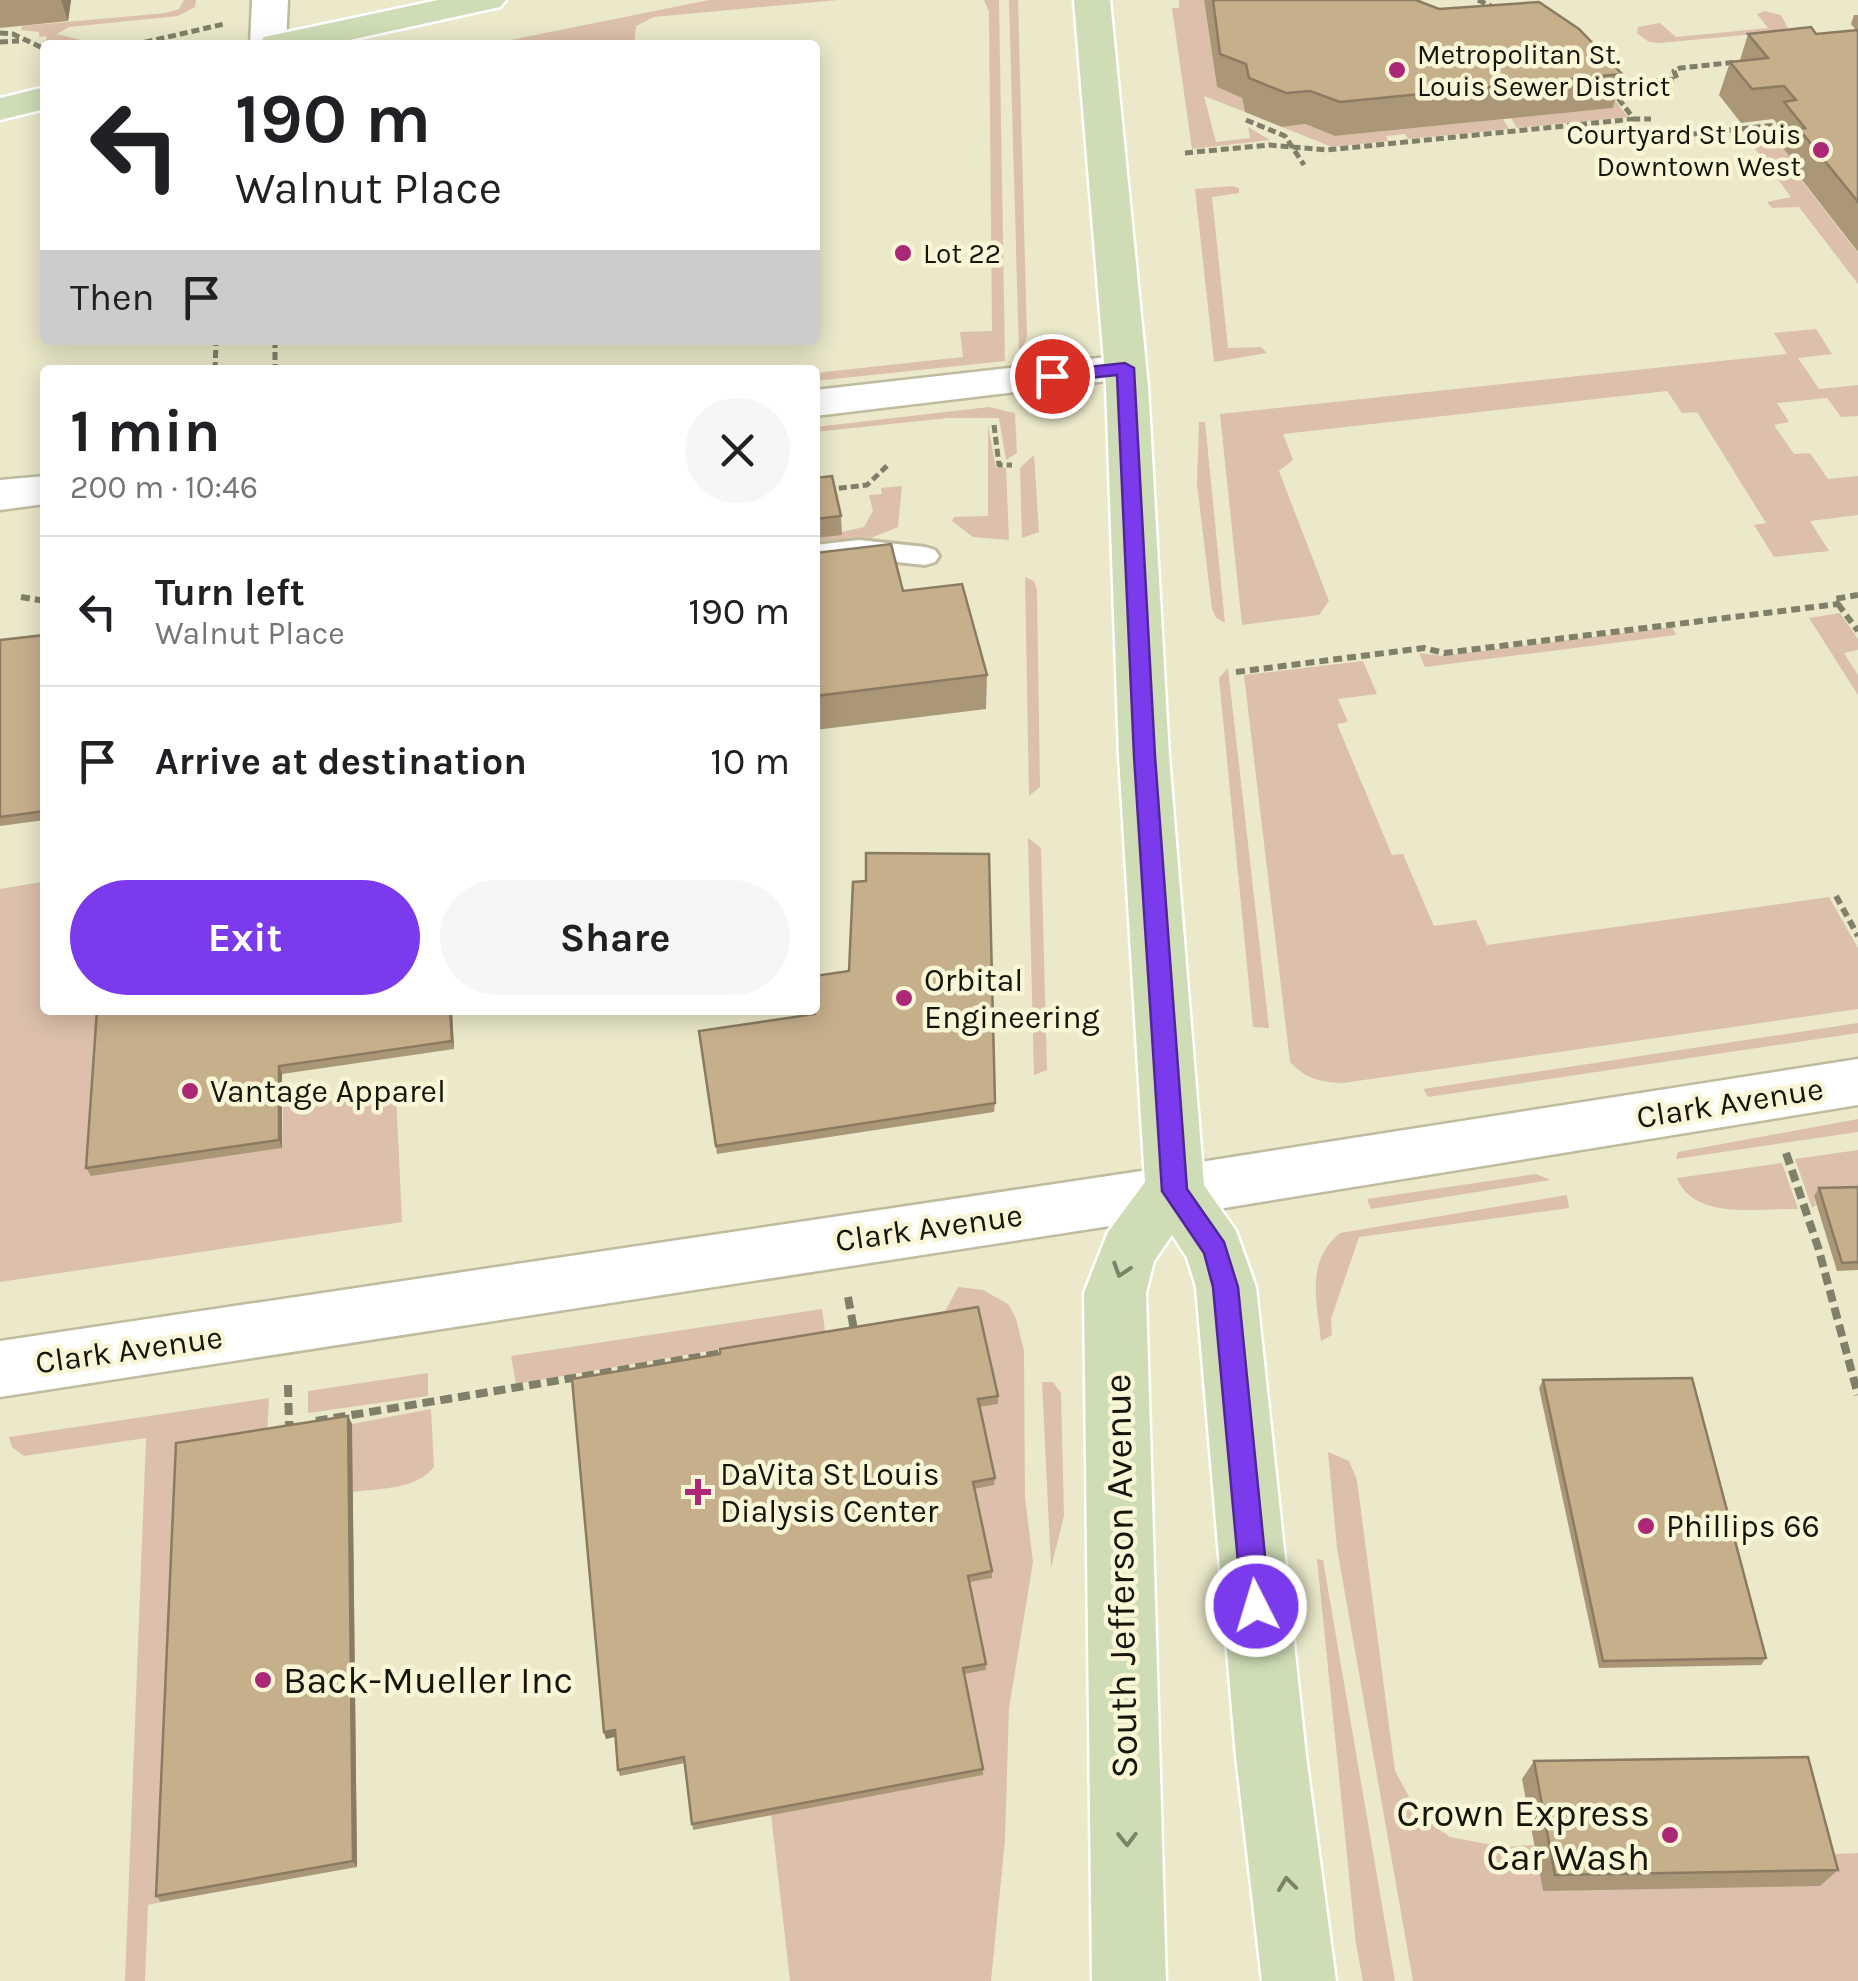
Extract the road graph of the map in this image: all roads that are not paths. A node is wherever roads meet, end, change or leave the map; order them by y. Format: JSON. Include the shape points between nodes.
{"nodes":[{"id":1,"x":270,"y":0,"type":"edge"},
{"id":2,"x":488,"y":0,"type":"edge"},
{"id":3,"x":1092,"y":0,"type":"edge"},
{"id":4,"x":268,"y":40,"type":"edge"},
{"id":5,"x":301,"y":40,"type":"edge"},
{"id":6,"x":40,"y":99,"type":"edge"},
{"id":7,"x":0,"y":110,"type":"edge"},
{"id":8,"x":1125,"y":368,"type":"junction"},
{"id":9,"x":820,"y":402,"type":"edge"},
{"id":10,"x":40,"y":491,"type":"edge"},
{"id":11,"x":0,"y":495,"type":"edge"},
{"id":12,"x":820,"y":553,"type":"edge"},
{"id":13,"x":924,"y":556,"type":"dead end"},
{"id":14,"x":1858,"y":1082,"type":"edge"},
{"id":15,"x":1174,"y":1191,"type":"junction"},
{"id":16,"x":0,"y":1369,"type":"edge"},
{"id":17,"x":1129,"y":1981,"type":"edge"},
{"id":18,"x":1299,"y":1981,"type":"edge"}],
"edges":[{"from":1,"to":4,"type":"street"},
{"from":2,"to":5,"type":"main road"},
{"from":3,"to":8,"type":"main road"},
{"from":6,"to":7,"type":"main road"},
{"from":8,"to":9,"type":"street"},
{"from":8,"to":15,"type":"main road"},
{"from":10,"to":11,"type":"street"},
{"from":12,"to":13,"type":"lane","via":[[859,549]]},
{"from":14,"to":15,"type":"street","name":"Clark Avenue"},
{"from":15,"to":16,"type":"street","name":"Clark Avenue"},
{"from":15,"to":17,"type":"main road","name":"South Jefferson Avenue","one_way":true,"via":[[1146,1219],[1115,1292]]},
{"from":18,"to":15,"type":"main road","one_way":true,"via":[[1226,1287],[1215,1250]]}]}
